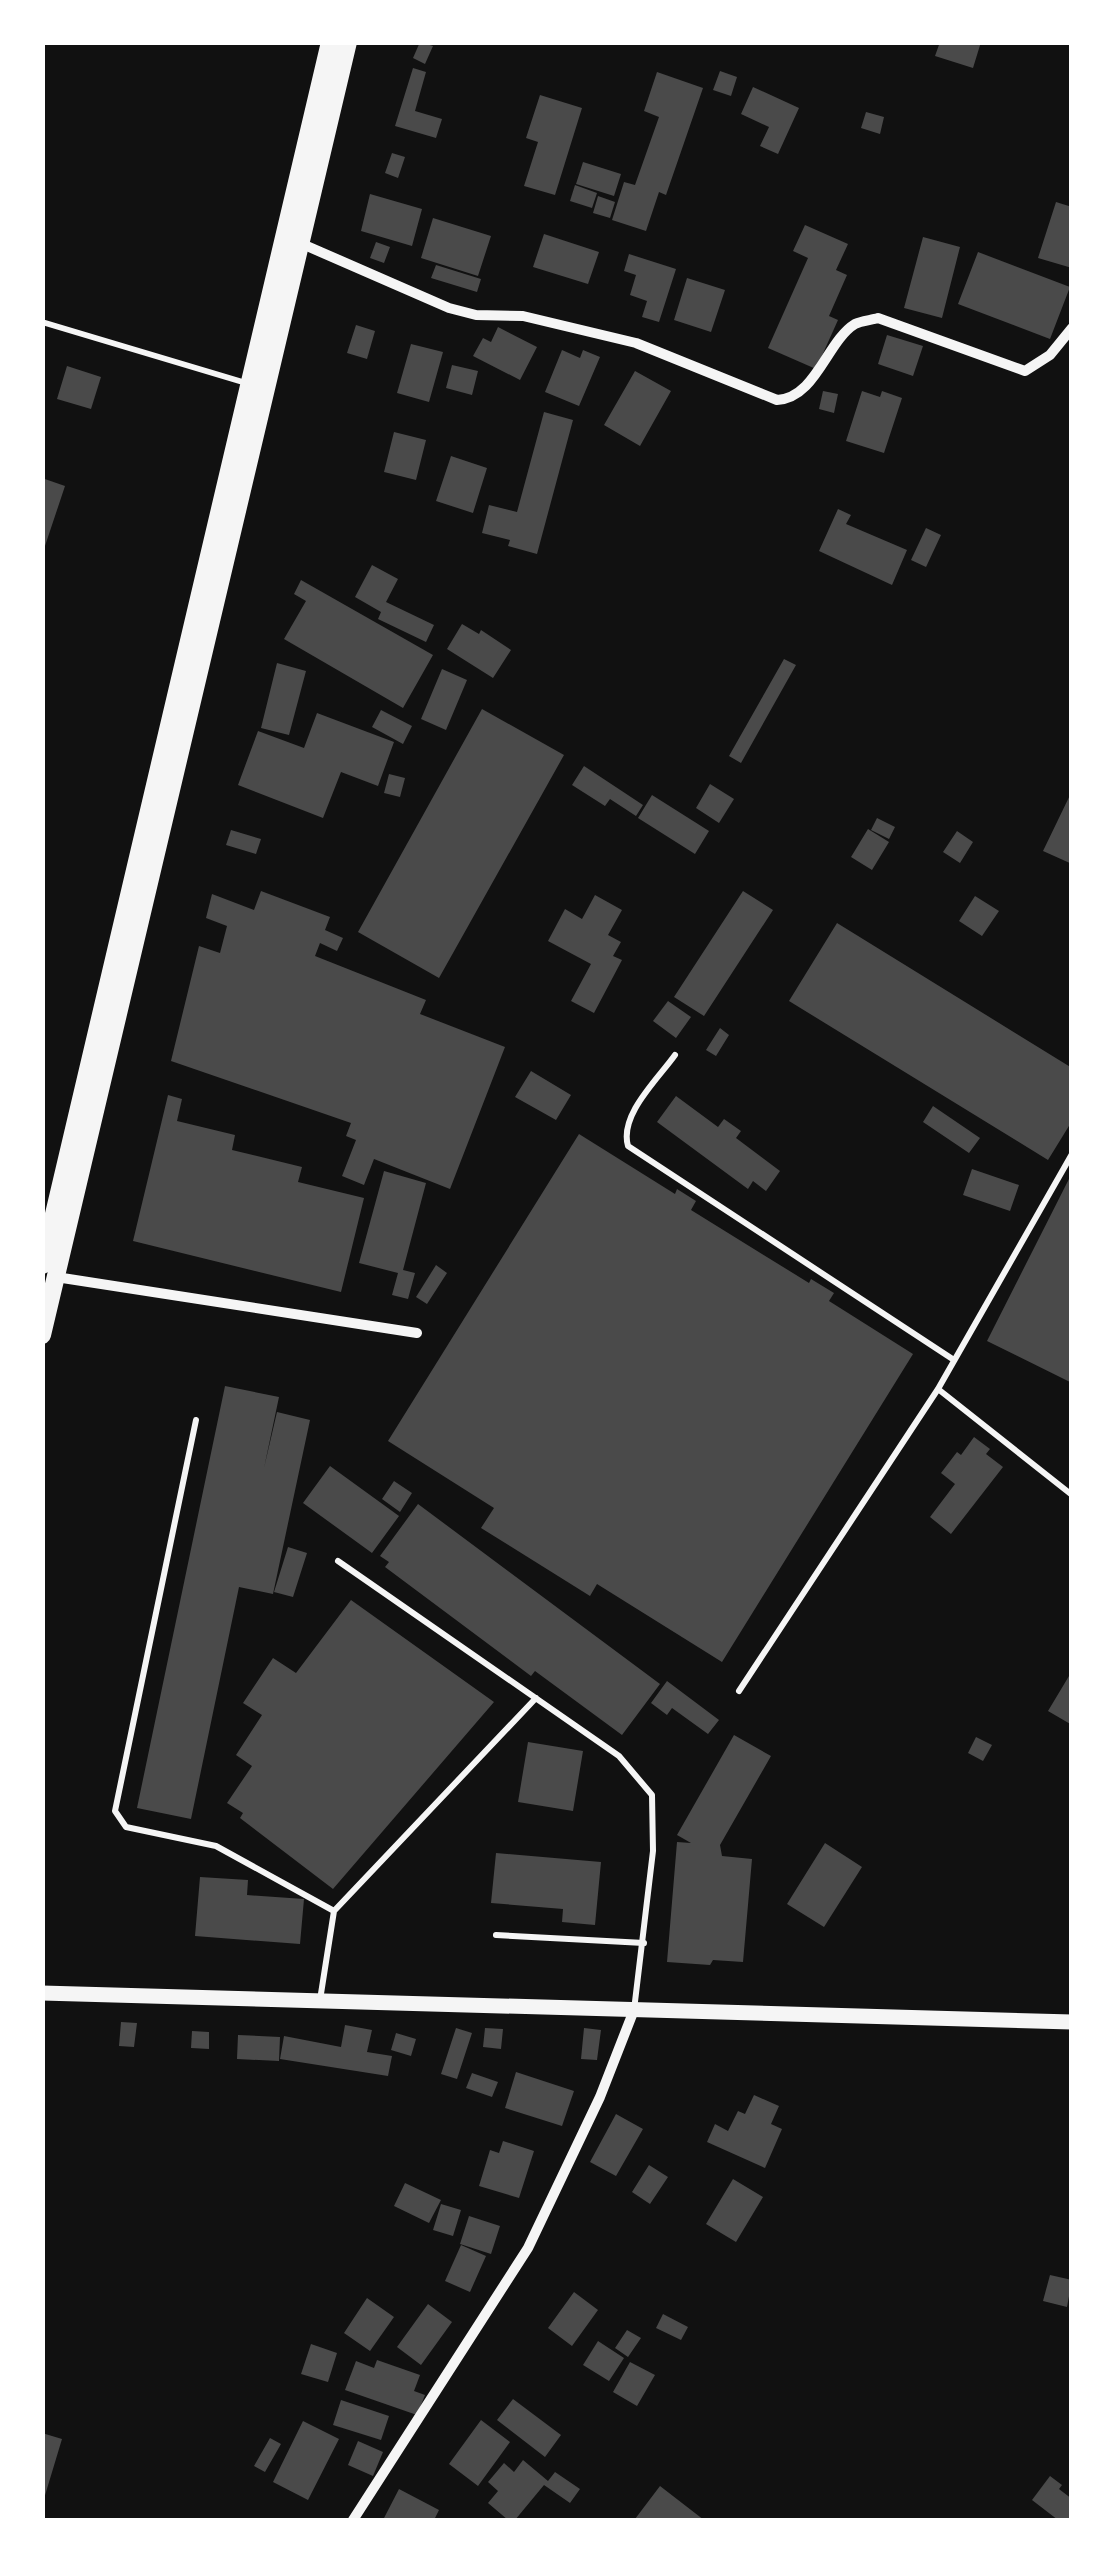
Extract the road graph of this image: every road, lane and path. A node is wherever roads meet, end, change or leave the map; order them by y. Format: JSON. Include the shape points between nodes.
{"nodes":[{"id":1,"x":330,"y":42,"type":"edge"},
{"id":2,"x":348,"y":42,"type":"edge"},
{"id":3,"x":300,"y":243,"type":"junction"},
{"id":4,"x":42,"y":322,"type":"edge"},
{"id":5,"x":1072,"y":328,"type":"edge"},
{"id":6,"x":252,"y":384,"type":"junction"},
{"id":7,"x":675,"y":1055,"type":"dead end"},
{"id":8,"x":1072,"y":1154,"type":"edge"},
{"id":9,"x":45,"y":1245,"type":"edge"},
{"id":10,"x":49,"y":1271,"type":"edge"},
{"id":11,"x":418,"y":1332,"type":"dead end"},
{"id":12,"x":42,"y":1336,"type":"edge"},
{"id":13,"x":954,"y":1360,"type":"junction"},
{"id":14,"x":938,"y":1389,"type":"junction"},
{"id":15,"x":196,"y":1420,"type":"dead end"},
{"id":16,"x":1072,"y":1495,"type":"edge"},
{"id":17,"x":338,"y":1562,"type":"dead end"},
{"id":18,"x":739,"y":1692,"type":"dead end"},
{"id":19,"x":536,"y":1698,"type":"junction"},
{"id":20,"x":334,"y":1911,"type":"junction"},
{"id":21,"x":496,"y":1936,"type":"dead end"},
{"id":22,"x":644,"y":1943,"type":"junction"},
{"id":23,"x":42,"y":1993,"type":"edge"},
{"id":24,"x":320,"y":2002,"type":"junction"},
{"id":25,"x":634,"y":2010,"type":"junction"},
{"id":26,"x":1072,"y":2022,"type":"edge"},
{"id":27,"x":353,"y":2520,"type":"edge"}],
"edges":[{"from":1,"to":6,"type":"main road"},
{"from":2,"to":3,"type":"main road"},
{"from":3,"to":5,"type":"street","via":[[449,308],[523,316],[636,343],[777,400],[802,390],[854,324],[878,318],[1025,371],[1050,355]]},
{"from":3,"to":10,"type":"main road"},
{"from":4,"to":6,"type":"lane"},
{"from":6,"to":9,"type":"main road"},
{"from":7,"to":13,"type":"lane","via":[[630,1118],[628,1146]]},
{"from":8,"to":13,"type":"lane"},
{"from":9,"to":10,"type":"main road"},
{"from":10,"to":11,"type":"street"},
{"from":10,"to":12,"type":"main road"},
{"from":13,"to":14,"type":"lane"},
{"from":14,"to":16,"type":"lane"},
{"from":14,"to":18,"type":"lane"},
{"from":15,"to":20,"type":"lane","via":[[115,1811],[126,1826],[216,1846]]},
{"from":17,"to":19,"type":"lane"},
{"from":19,"to":20,"type":"lane"},
{"from":19,"to":22,"type":"lane","via":[[619,1756],[652,1795]]},
{"from":20,"to":24,"type":"lane"},
{"from":21,"to":22,"type":"lane"},
{"from":22,"to":25,"type":"lane"},
{"from":23,"to":24,"type":"street"},
{"from":24,"to":25,"type":"street"},
{"from":25,"to":26,"type":"street"},
{"from":25,"to":27,"type":"street","via":[[528,2248]]}]}
